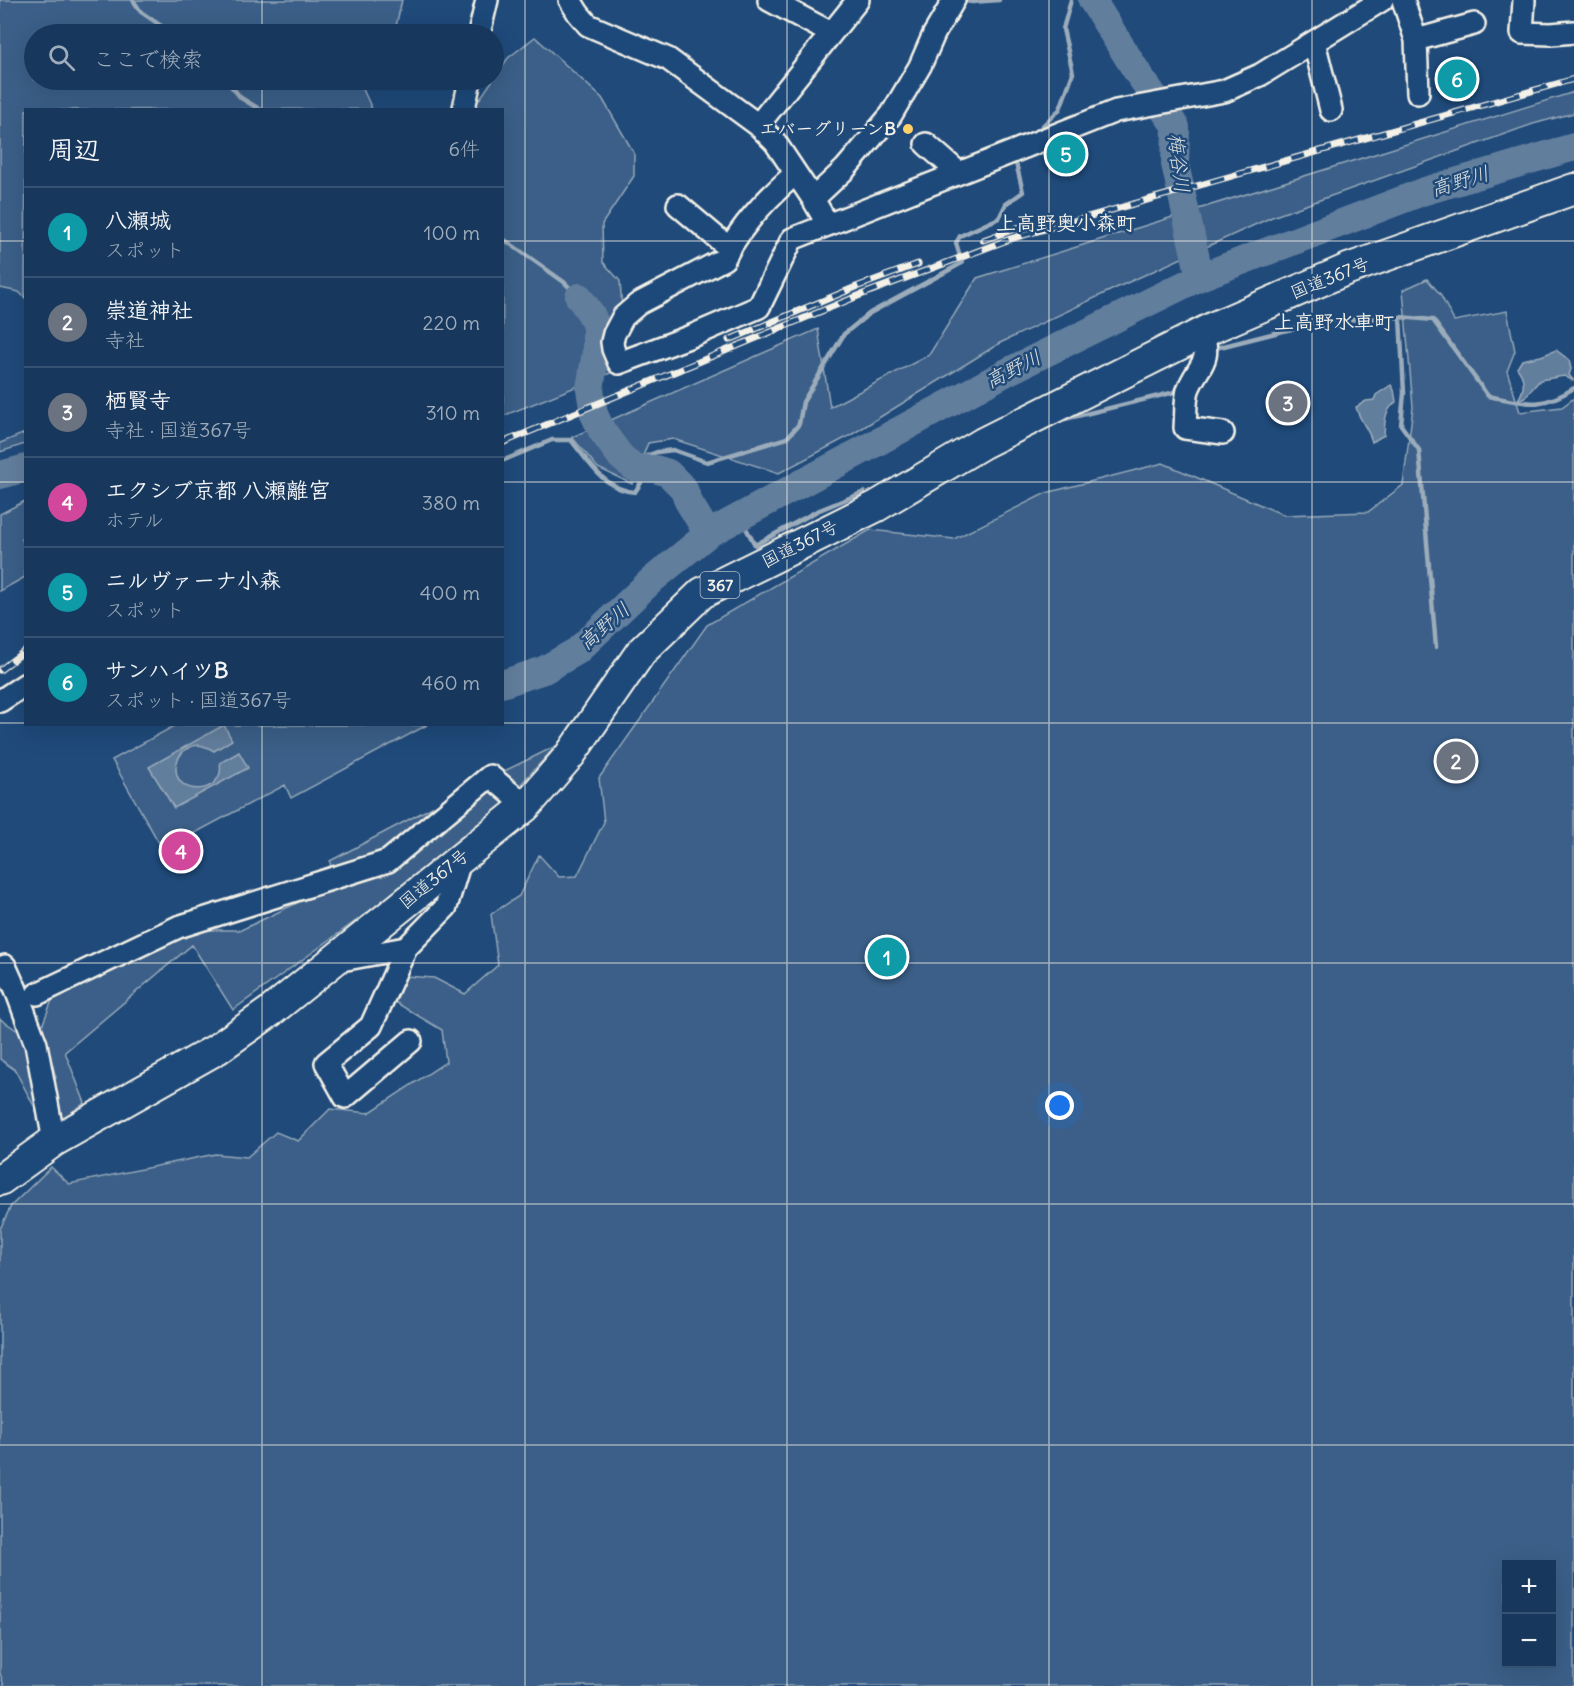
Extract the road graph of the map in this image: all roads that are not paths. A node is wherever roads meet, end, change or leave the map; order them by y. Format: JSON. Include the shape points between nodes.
{"nodes":[{"id":1,"x":487,"y":0,"type":"edge"},
{"id":2,"x":570,"y":0,"type":"edge"},
{"id":3,"x":769,"y":0,"type":"edge"},
{"id":4,"x":858,"y":0,"type":"edge"},
{"id":5,"x":1382,"y":0,"type":"edge"},
{"id":6,"x":1403,"y":0,"type":"edge"},
{"id":7,"x":1524,"y":0,"type":"edge"},
{"id":8,"x":953,"y":2,"type":"edge"},
{"id":9,"x":481,"y":24,"type":"edge"},
{"id":10,"x":1474,"y":24,"type":"dead end"},
{"id":11,"x":1574,"y":32,"type":"edge"},
{"id":12,"x":831,"y":33,"type":"junction"},
{"id":13,"x":1416,"y":40,"type":"junction"},
{"id":14,"x":1314,"y":42,"type":"junction"},
{"id":15,"x":468,"y":90,"type":"edge"},
{"id":16,"x":1418,"y":93,"type":"dead end"},
{"id":17,"x":464,"y":108,"type":"edge"},
{"id":18,"x":1330,"y":110,"type":"dead end"},
{"id":19,"x":758,"y":125,"type":"junction"},
{"id":20,"x":926,"y":144,"type":"dead end"},
{"id":21,"x":959,"y":173,"type":"junction"},
{"id":22,"x":795,"y":174,"type":"junction"},
{"id":23,"x":1574,"y":189,"type":"edge"},
{"id":24,"x":813,"y":199,"type":"junction"},
{"id":25,"x":678,"y":205,"type":"dead end"},
{"id":26,"x":828,"y":225,"type":"junction"},
{"id":27,"x":729,"y":248,"type":"junction"},
{"id":28,"x":1202,"y":333,"type":"junction"},
{"id":29,"x":1223,"y":434,"type":"dead end"},
{"id":30,"x":24,"y":685,"type":"edge"},
{"id":31,"x":0,"y":701,"type":"edge"},
{"id":32,"x":526,"y":806,"type":"junction"},
{"id":33,"x":461,"y":858,"type":"junction"},
{"id":34,"x":406,"y":948,"type":"junction"},
{"id":35,"x":331,"y":962,"type":"junction"},
{"id":36,"x":22,"y":996,"type":"edge"},
{"id":37,"x":411,"y":1041,"type":"dead end"},
{"id":38,"x":54,"y":1141,"type":"junction"},
{"id":39,"x":0,"y":1180,"type":"edge"}],
"edges":[{"from":1,"to":9,"type":"street"},
{"from":2,"to":19,"type":"street","via":[[588,25],[668,59]]},
{"from":3,"to":12,"type":"street"},
{"from":4,"to":12,"type":"street"},
{"from":5,"to":14,"type":"street"},
{"from":6,"to":13,"type":"street"},
{"from":7,"to":11,"type":"street","via":[[1522,33]]},
{"from":8,"to":24,"type":"street","via":[[891,115],[845,169]]},
{"from":10,"to":13,"type":"street"},
{"from":12,"to":19,"type":"street"},
{"from":13,"to":16,"type":"street"},
{"from":14,"to":18,"type":"street"},
{"from":14,"to":21,"type":"street","via":[[1260,75],[1224,91],[1116,111]]},
{"from":15,"to":17,"type":"street"},
{"from":19,"to":22,"type":"street","via":[[775,142]]},
{"from":20,"to":21,"type":"street"},
{"from":21,"to":26,"type":"street"},
{"from":22,"to":24,"type":"street"},
{"from":22,"to":27,"type":"street","via":[[765,200]]},
{"from":23,"to":28,"type":"highway","name":"国道367号","number":"367","via":[[1348,269]]},
{"from":24,"to":26,"type":"street"},
{"from":25,"to":27,"type":"street"},
{"from":26,"to":27,"type":"street","via":[[792,239],[759,307],[619,363],[612,342],[623,317],[638,304],[724,259]]},
{"from":28,"to":29,"type":"street","via":[[1206,345],[1203,366],[1188,391],[1185,428]]},
{"from":28,"to":32,"type":"highway","name":"国道367号","number":"367","via":[[983,443],[877,506],[702,593],[641,652],[570,754]]},
{"from":30,"to":31,"type":"street"},
{"from":32,"to":33,"type":"highway","name":"国道367号","number":"367"},
{"from":32,"to":36,"type":"street","via":[[490,776],[388,861],[178,927]]},
{"from":33,"to":34,"type":"street","via":[[446,907]]},
{"from":33,"to":35,"type":"highway","name":"国道367号","number":"367"},
{"from":34,"to":35,"type":"street"},
{"from":34,"to":37,"type":"street","via":[[371,1026],[326,1063],[345,1097]]},
{"from":35,"to":38,"type":"highway","name":"国道367号","number":"367","via":[[217,1049]]},
{"from":36,"to":38,"type":"street","via":[[36,1044]]},
{"from":38,"to":39,"type":"highway","name":"国道367号","number":"367"}]}
